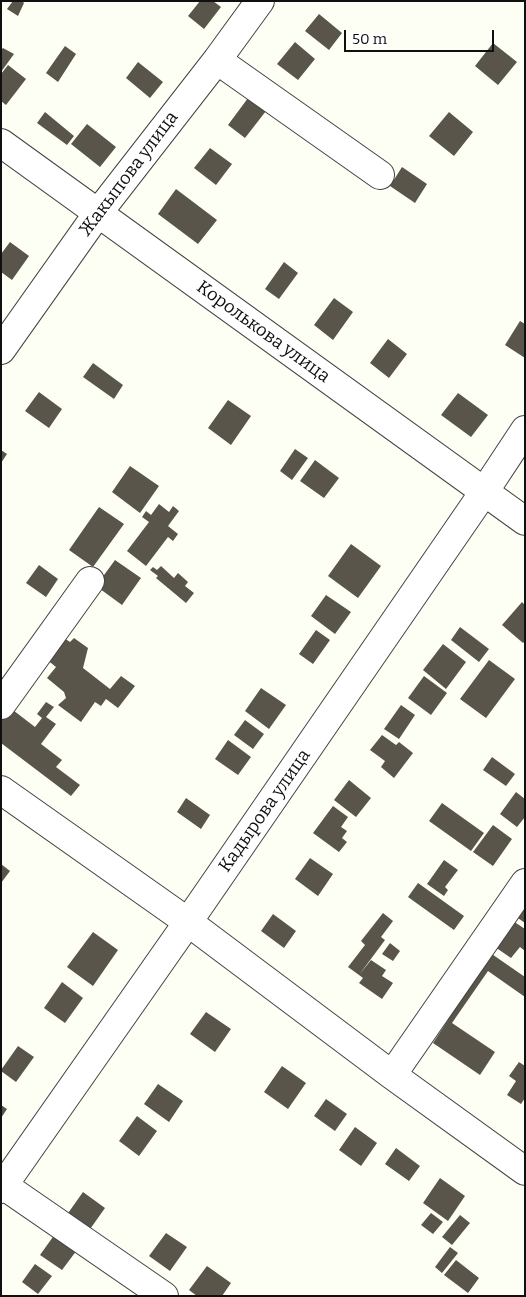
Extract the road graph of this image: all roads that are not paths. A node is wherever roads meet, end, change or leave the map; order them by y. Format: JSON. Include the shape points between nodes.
{"nodes":[{"id":1,"x":260,"y":1,"type":"edge"},
{"id":2,"x":217,"y":60,"type":"junction"},
{"id":3,"x":1,"y":143,"type":"edge"},
{"id":4,"x":380,"y":175,"type":"dead end"},
{"id":5,"x":98,"y":213,"type":"junction"},
{"id":6,"x":1,"y":350,"type":"edge"},
{"id":7,"x":525,"y":430,"type":"edge"},
{"id":8,"x":484,"y":492,"type":"junction"},
{"id":9,"x":525,"y":521,"type":"edge"},
{"id":10,"x":90,"y":581,"type":"dead end"},
{"id":11,"x":1,"y":705,"type":"edge"},
{"id":12,"x":1,"y":790,"type":"edge"},
{"id":13,"x":525,"y":883,"type":"edge"},
{"id":14,"x":188,"y":922,"type":"junction"},
{"id":15,"x":392,"y":1075,"type":"junction"},
{"id":16,"x":525,"y":1171,"type":"edge"},
{"id":17,"x":2,"y":1187,"type":"edge"},
{"id":18,"x":164,"y":1296,"type":"edge"}],
"edges":[{"from":1,"to":2,"type":"street","name":"Жакыпова улица"},
{"from":2,"to":4,"type":"street"},
{"from":2,"to":5,"type":"street","name":"Жакыпова улица"},
{"from":3,"to":5,"type":"street","name":"Королькова улица"},
{"from":5,"to":6,"type":"street","name":"Жакыпова улица"},
{"from":5,"to":8,"type":"street","name":"Королькова улица"},
{"from":7,"to":8,"type":"street","name":"Кадырова улица"},
{"from":8,"to":9,"type":"street","name":"Королькова улица"},
{"from":8,"to":14,"type":"street","name":"Кадырова улица"},
{"from":10,"to":11,"type":"street"},
{"from":12,"to":14,"type":"street"},
{"from":13,"to":15,"type":"street"},
{"from":14,"to":15,"type":"street"},
{"from":14,"to":17,"type":"street","name":"Кадырова улица"},
{"from":15,"to":16,"type":"street"},
{"from":17,"to":18,"type":"street"}]}
